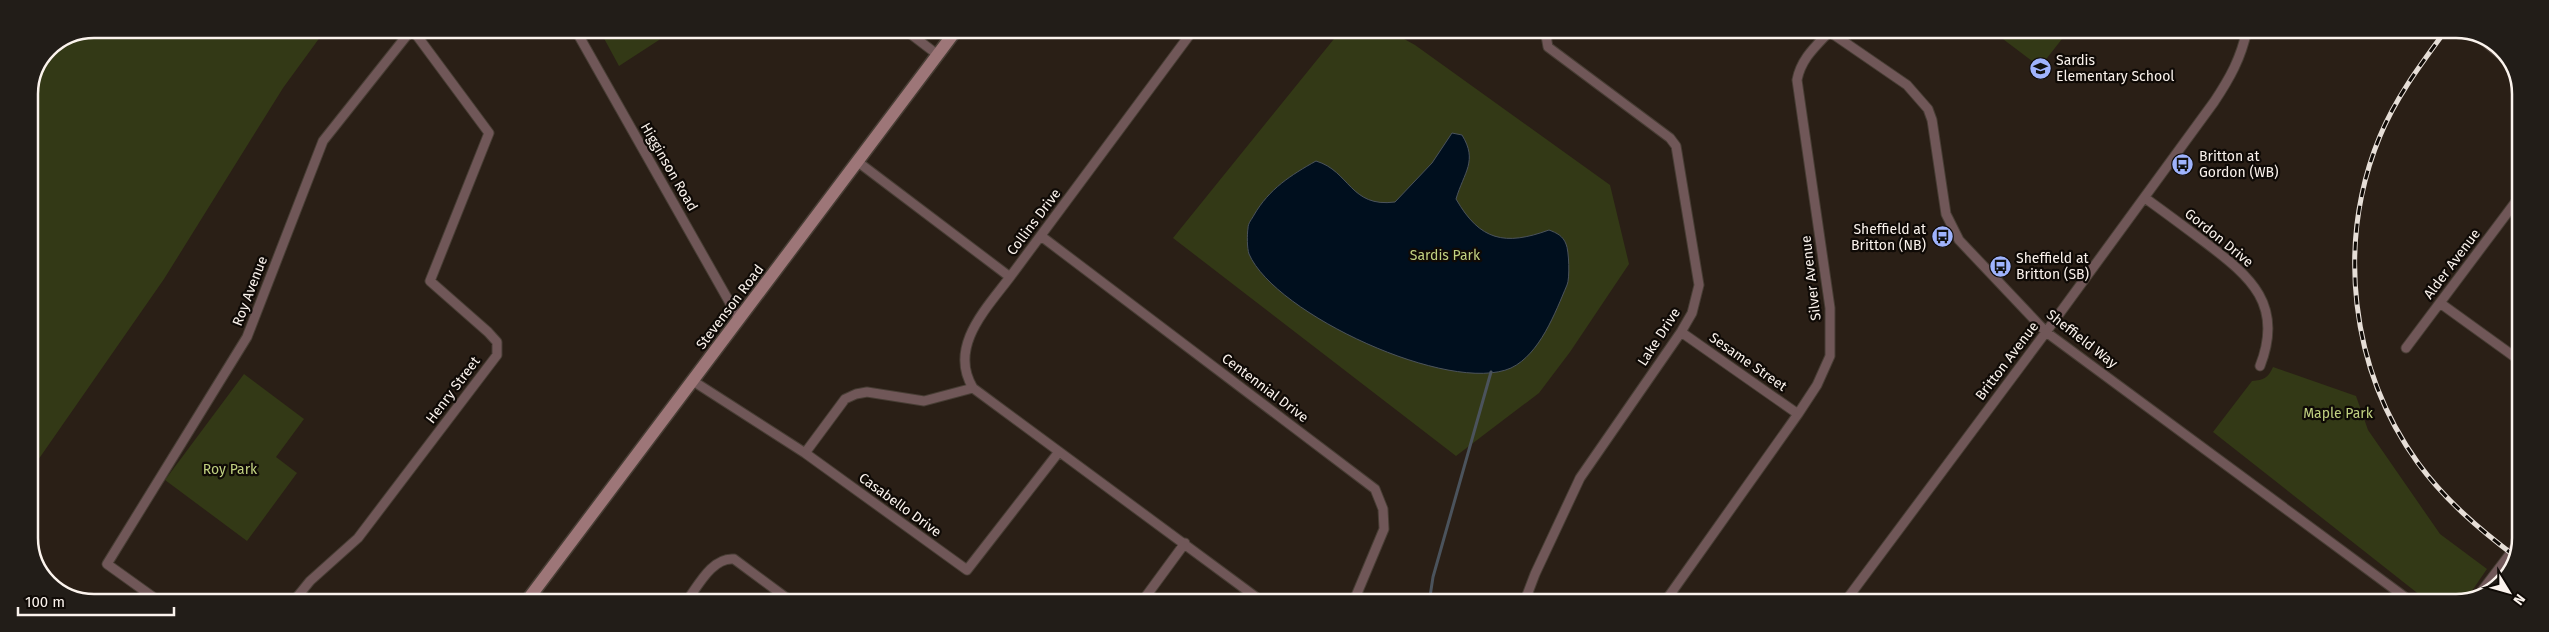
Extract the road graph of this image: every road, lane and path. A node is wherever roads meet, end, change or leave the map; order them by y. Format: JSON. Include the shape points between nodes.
{"nodes":[{"id":1,"x":405,"y":38,"type":"edge"},
{"id":2,"x":419,"y":38,"type":"edge"},
{"id":3,"x":580,"y":38,"type":"edge"},
{"id":4,"x":916,"y":38,"type":"edge"},
{"id":5,"x":950,"y":38,"type":"edge"},
{"id":6,"x":1187,"y":38,"type":"edge"},
{"id":7,"x":1546,"y":38,"type":"edge"},
{"id":8,"x":1822,"y":38,"type":"edge"},
{"id":9,"x":1838,"y":38,"type":"edge"},
{"id":10,"x":2245,"y":38,"type":"edge"},
{"id":11,"x":938,"y":55,"type":"junction"},
{"id":12,"x":858,"y":162,"type":"junction"},
{"id":13,"x":2145,"y":198,"type":"junction"},
{"id":14,"x":2511,"y":208,"type":"edge"},
{"id":15,"x":1041,"y":236,"type":"junction"},
{"id":16,"x":1010,"y":277,"type":"junction"},
{"id":17,"x":2440,"y":303,"type":"junction"},
{"id":18,"x":739,"y":319,"type":"junction"},
{"id":19,"x":1681,"y":332,"type":"junction"},
{"id":20,"x":2046,"y":332,"type":"junction"},
{"id":21,"x":2406,"y":348,"type":"dead end"},
{"id":22,"x":2512,"y":355,"type":"edge"},
{"id":23,"x":2260,"y":366,"type":"dead end"},
{"id":24,"x":693,"y":381,"type":"junction"},
{"id":25,"x":973,"y":388,"type":"junction"},
{"id":26,"x":1798,"y":414,"type":"junction"},
{"id":27,"x":805,"y":453,"type":"junction"},
{"id":28,"x":1058,"y":453,"type":"junction"},
{"id":29,"x":1185,"y":543,"type":"junction"},
{"id":30,"x":2508,"y":556,"type":"edge"},
{"id":31,"x":2486,"y":585,"type":"edge"},
{"id":32,"x":149,"y":594,"type":"edge"},
{"id":33,"x":299,"y":594,"type":"edge"},
{"id":34,"x":532,"y":594,"type":"edge"},
{"id":35,"x":692,"y":594,"type":"edge"},
{"id":36,"x":781,"y":594,"type":"edge"},
{"id":37,"x":1147,"y":594,"type":"edge"},
{"id":38,"x":1252,"y":594,"type":"edge"},
{"id":39,"x":1357,"y":594,"type":"edge"},
{"id":40,"x":1527,"y":594,"type":"edge"},
{"id":41,"x":1670,"y":594,"type":"edge"},
{"id":42,"x":1851,"y":594,"type":"edge"},
{"id":43,"x":2401,"y":594,"type":"edge"}],
"edges":[{"from":1,"to":32,"type":"street","name":"Roy Avenue","via":[[323,141],[247,337],[108,564]]},
{"from":2,"to":33,"type":"street","name":"Henry Street","via":[[489,133],[430,281],[488,332],[497,342],[497,355],[358,538]]},
{"from":3,"to":18,"type":"street","name":"Higginson Road"},
{"from":4,"to":11,"type":"street"},
{"from":5,"to":11,"type":"street","name":"Stevenson Road"},
{"from":6,"to":15,"type":"street","name":"Collins Drive"},
{"from":7,"to":19,"type":"street","name":"Lake Drive","via":[[1548,47],[1670,138],[1676,146],[1699,285],[1692,313]]},
{"from":8,"to":26,"type":"street","name":"Silver Avenue","via":[[1807,54],[1797,80],[1830,308],[1830,356],[1817,385]]},
{"from":9,"to":20,"type":"street","name":"Sheffield Way","via":[[1918,96],[1932,120],[1950,226],[1959,240]]},
{"from":10,"to":13,"type":"street","name":"Britton Avenue","via":[[2230,78]]},
{"from":11,"to":12,"type":"street","name":"Stevenson Road"},
{"from":12,"to":16,"type":"street","name":"Collins Drive"},
{"from":12,"to":18,"type":"street","name":"Stevenson Road"},
{"from":13,"to":20,"type":"street","name":"Britton Avenue"},
{"from":13,"to":23,"type":"street","name":"Gordon Drive","via":[[2237,266],[2253,284],[2268,316],[2267,349]]},
{"from":14,"to":17,"type":"street","name":"Alder Avenue"},
{"from":15,"to":16,"type":"street","name":"Collins Drive"},
{"from":15,"to":39,"type":"street","name":"Centennial Drive","via":[[1375,489],[1383,509],[1384,529]]},
{"from":16,"to":25,"type":"street","via":[[974,324],[964,350],[966,377]]},
{"from":17,"to":21,"type":"street","name":"Alder Avenue"},
{"from":17,"to":22,"type":"street"},
{"from":18,"to":24,"type":"street","name":"Stevenson Road"},
{"from":19,"to":26,"type":"street","name":"Sesame Street"},
{"from":19,"to":40,"type":"street","name":"Lake Drive","via":[[1580,478]]},
{"from":20,"to":42,"type":"street","name":"Britton Avenue"},
{"from":20,"to":43,"type":"street","name":"Sheffield Way"},
{"from":24,"to":27,"type":"street","name":"Casabello Drive"},
{"from":24,"to":34,"type":"street","name":"Stevenson Road"},
{"from":25,"to":27,"type":"street","via":[[924,401],[867,392],[856,394],[845,399]]},
{"from":25,"to":28,"type":"street"},
{"from":26,"to":41,"type":"street","name":"Silver Avenue"},
{"from":27,"to":28,"type":"street","name":"Casabello Drive","via":[[967,570]]},
{"from":28,"to":29,"type":"street"},
{"from":29,"to":37,"type":"street"},
{"from":29,"to":38,"type":"street"},
{"from":30,"to":31,"type":"street"},
{"from":35,"to":36,"type":"street","via":[[717,562],[725,558],[734,559]]}]}
